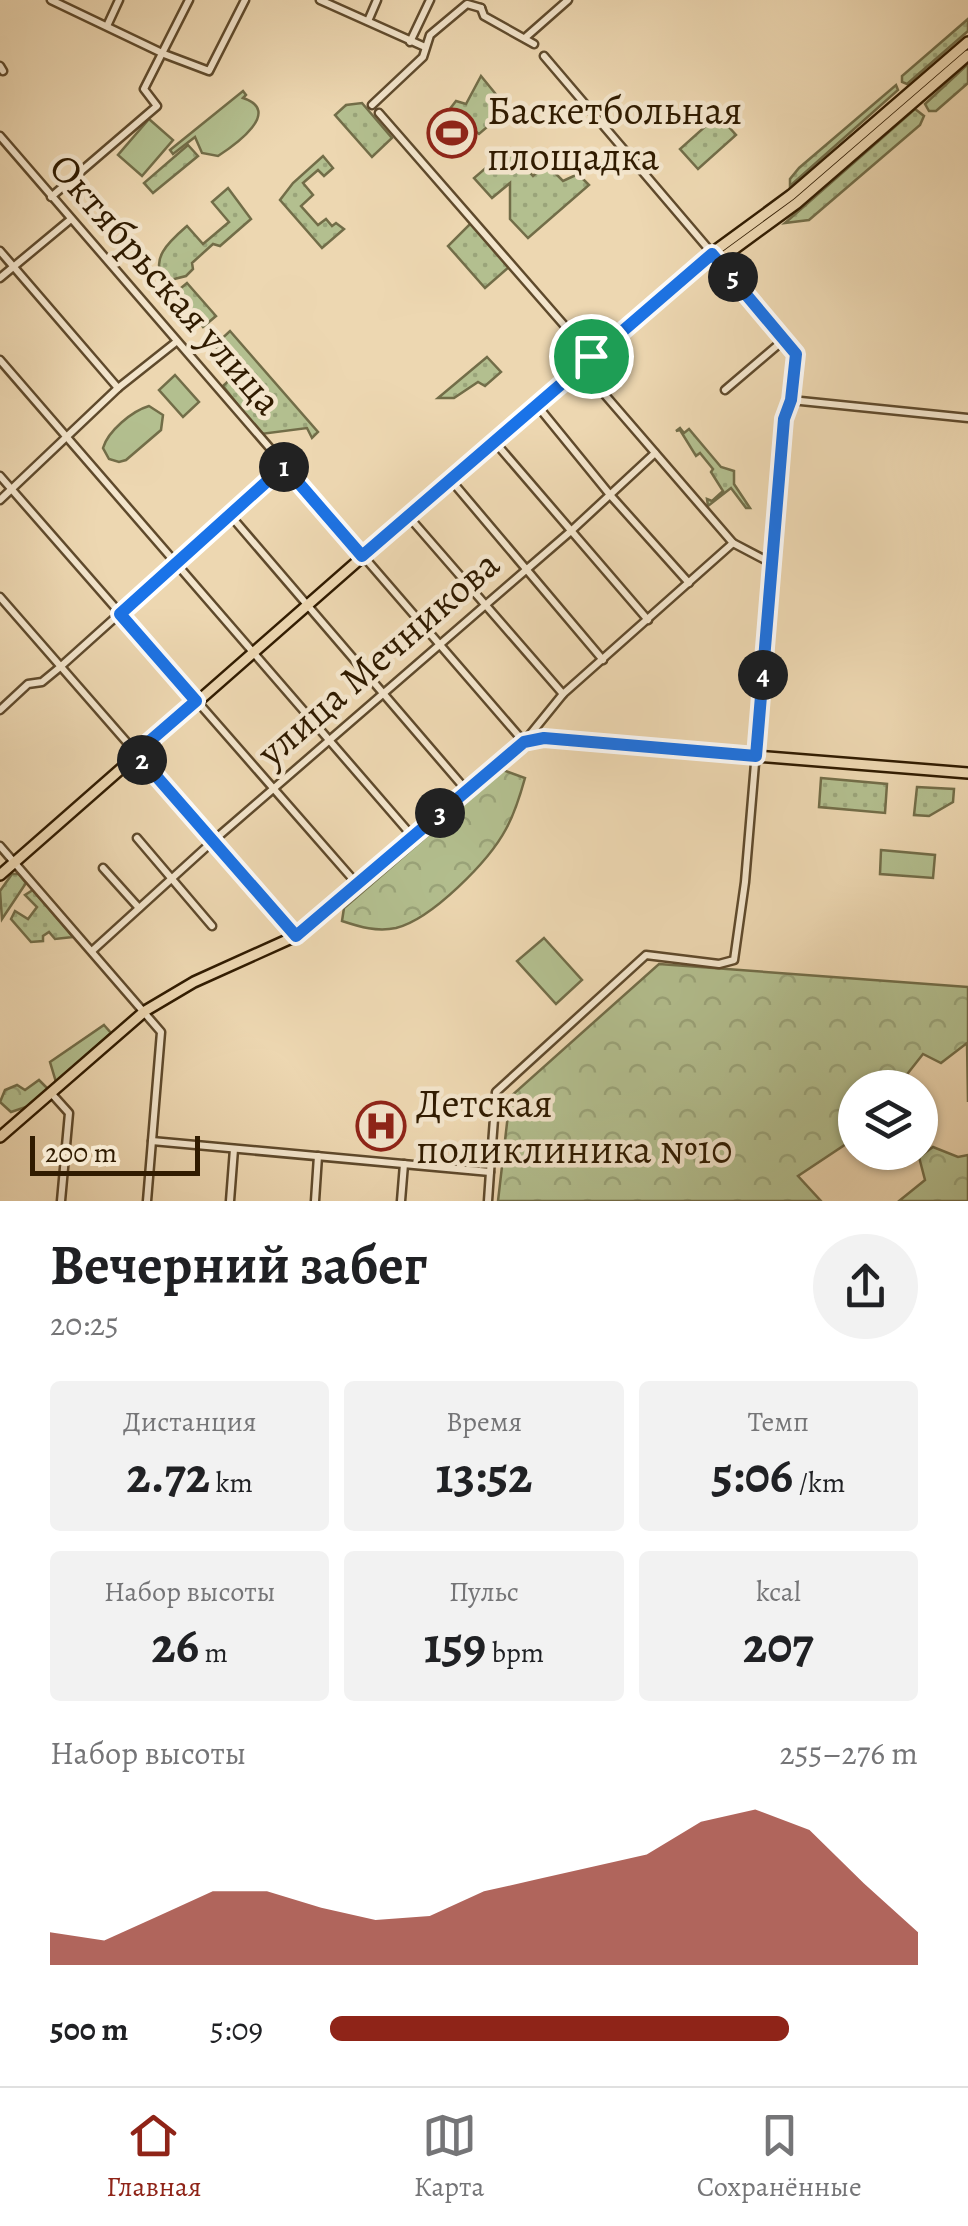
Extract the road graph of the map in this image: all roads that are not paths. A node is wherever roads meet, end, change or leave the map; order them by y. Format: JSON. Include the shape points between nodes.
{"nodes":[{"id":1,"x":51,"y":0,"type":"edge"},
{"id":2,"x":118,"y":0,"type":"edge"},
{"id":3,"x":189,"y":0,"type":"edge"},
{"id":4,"x":246,"y":0,"type":"edge"},
{"id":5,"x":320,"y":0,"type":"edge"},
{"id":6,"x":377,"y":0,"type":"edge"},
{"id":7,"x":430,"y":0,"type":"edge"},
{"id":8,"x":568,"y":0,"type":"edge"},
{"id":9,"x":483,"y":4,"type":"edge"},
{"id":10,"x":368,"y":21,"type":"junction"},
{"id":11,"x":107,"y":26,"type":"junction"},
{"id":12,"x":526,"y":37,"type":"junction"},
{"id":13,"x":410,"y":42,"type":"junction"},
{"id":14,"x":968,"y":42,"type":"edge"},
{"id":15,"x":534,"y":44,"type":"dead end"},
{"id":16,"x":425,"y":47,"type":"junction"},
{"id":17,"x":164,"y":54,"type":"junction"},
{"id":18,"x":968,"y":55,"type":"edge"},
{"id":19,"x":544,"y":56,"type":"dead end"},
{"id":20,"x":912,"y":97,"type":"junction"},
{"id":21,"x":372,"y":105,"type":"dead end"},
{"id":22,"x":379,"y":113,"type":"dead end"},
{"id":23,"x":0,"y":136,"type":"edge"},
{"id":24,"x":51,"y":196,"type":"junction"},
{"id":25,"x":71,"y":219,"type":"junction"},
{"id":26,"x":0,"y":250,"type":"edge"},
{"id":27,"x":715,"y":257,"type":"junction"},
{"id":28,"x":14,"y":266,"type":"junction"},
{"id":29,"x":0,"y":278,"type":"edge"},
{"id":30,"x":786,"y":338,"type":"junction"},
{"id":31,"x":176,"y":342,"type":"junction"},
{"id":32,"x":591,"y":356,"type":"junction"},
{"id":33,"x":0,"y":360,"type":"edge"},
{"id":34,"x":580,"y":366,"type":"junction"},
{"id":35,"x":118,"y":388,"type":"junction"},
{"id":36,"x":725,"y":390,"type":"dead end"},
{"id":37,"x":791,"y":400,"type":"junction"},
{"id":38,"x":536,"y":404,"type":"junction"},
{"id":39,"x":968,"y":418,"type":"edge"},
{"id":40,"x":67,"y":434,"type":"junction"},
{"id":41,"x":494,"y":441,"type":"junction"},
{"id":42,"x":655,"y":453,"type":"junction"},
{"id":43,"x":284,"y":466,"type":"junction"},
{"id":44,"x":0,"y":476,"type":"edge"},
{"id":45,"x":450,"y":479,"type":"junction"},
{"id":46,"x":12,"y":489,"type":"junction"},
{"id":47,"x":611,"y":496,"type":"junction"},
{"id":48,"x":0,"y":500,"type":"edge"},
{"id":49,"x":230,"y":515,"type":"junction"},
{"id":50,"x":408,"y":516,"type":"junction"},
{"id":51,"x":572,"y":531,"type":"junction"},
{"id":52,"x":732,"y":543,"type":"junction"},
{"id":53,"x":362,"y":556,"type":"junction"},
{"id":54,"x":176,"y":563,"type":"junction"},
{"id":55,"x":772,"y":564,"type":"junction"},
{"id":56,"x":526,"y":569,"type":"junction"},
{"id":57,"x":689,"y":584,"type":"junction"},
{"id":58,"x":0,"y":597,"type":"edge"},
{"id":59,"x":306,"y":604,"type":"junction"},
{"id":60,"x":484,"y":604,"type":"junction"},
{"id":61,"x":4,"y":608,"type":"edge"},
{"id":62,"x":120,"y":614,"type":"junction"},
{"id":63,"x":648,"y":620,"type":"junction"},
{"id":64,"x":438,"y":643,"type":"junction"},
{"id":65,"x":252,"y":651,"type":"junction"},
{"id":66,"x":603,"y":660,"type":"junction"},
{"id":67,"x":58,"y":668,"type":"junction"},
{"id":68,"x":382,"y":692,"type":"junction"},
{"id":69,"x":563,"y":694,"type":"junction"},
{"id":70,"x":196,"y":701,"type":"junction"},
{"id":71,"x":0,"y":710,"type":"edge"},
{"id":72,"x":328,"y":740,"type":"junction"},
{"id":73,"x":524,"y":742,"type":"junction"},
{"id":74,"x":136,"y":753,"type":"junction"},
{"id":75,"x":756,"y":756,"type":"junction"},
{"id":76,"x":968,"y":773,"type":"edge"},
{"id":77,"x":273,"y":788,"type":"junction"},
{"id":78,"x":467,"y":790,"type":"junction"},
{"id":79,"x":413,"y":836,"type":"junction"},
{"id":80,"x":138,"y":838,"type":"dead end"},
{"id":81,"x":213,"y":841,"type":"junction"},
{"id":82,"x":0,"y":846,"type":"edge"},
{"id":83,"x":13,"y":861,"type":"junction"},
{"id":84,"x":104,"y":868,"type":"dead end"},
{"id":85,"x":0,"y":875,"type":"edge"},
{"id":86,"x":172,"y":878,"type":"junction"},
{"id":87,"x":357,"y":884,"type":"junction"},
{"id":88,"x":139,"y":908,"type":"junction"},
{"id":89,"x":212,"y":926,"type":"dead end"},
{"id":90,"x":296,"y":936,"type":"junction"},
{"id":91,"x":92,"y":951,"type":"junction"},
{"id":92,"x":145,"y":1011,"type":"junction"},
{"id":93,"x":51,"y":1093,"type":"junction"},
{"id":94,"x":0,"y":1134,"type":"edge"},
{"id":95,"x":152,"y":1142,"type":"junction"},
{"id":96,"x":234,"y":1149,"type":"junction"},
{"id":97,"x":318,"y":1156,"type":"junction"},
{"id":98,"x":404,"y":1164,"type":"junction"},
{"id":99,"x":490,"y":1172,"type":"junction"},
{"id":100,"x":61,"y":1201,"type":"edge"},
{"id":101,"x":146,"y":1201,"type":"edge"},
{"id":102,"x":230,"y":1201,"type":"edge"},
{"id":103,"x":314,"y":1201,"type":"edge"},
{"id":104,"x":401,"y":1201,"type":"edge"},
{"id":105,"x":488,"y":1201,"type":"edge"}],
"edges":[{"from":1,"to":11,"type":"street"},
{"from":2,"to":11,"type":"street"},
{"from":3,"to":17,"type":"street"},
{"from":4,"to":17,"type":"street","via":[[209,71]]},
{"from":5,"to":10,"type":"street"},
{"from":6,"to":10,"type":"street"},
{"from":7,"to":13,"type":"street"},
{"from":8,"to":12,"type":"street"},
{"from":9,"to":12,"type":"street","via":[[484,16]]},
{"from":9,"to":16,"type":"street","via":[[468,4]]},
{"from":10,"to":13,"type":"street"},
{"from":11,"to":17,"type":"street"},
{"from":12,"to":15,"type":"street"},
{"from":13,"to":16,"type":"street"},
{"from":14,"to":20,"type":"main road"},
{"from":16,"to":21,"type":"street","via":[[423,57]]},
{"from":17,"to":24,"type":"street","via":[[144,89],[156,106]]},
{"from":18,"to":20,"type":"main road"},
{"from":19,"to":27,"type":"street"},
{"from":20,"to":27,"type":"main road","via":[[797,202]]},
{"from":22,"to":32,"type":"street"},
{"from":23,"to":24,"type":"street","name":"Октябрьская улица"},
{"from":24,"to":25,"type":"street","name":"Октябрьская улица"},
{"from":25,"to":28,"type":"street"},
{"from":25,"to":31,"type":"street","name":"Октябрьская улица"},
{"from":26,"to":28,"type":"street"},
{"from":27,"to":30,"type":"street"},
{"from":27,"to":32,"type":"main road"},
{"from":28,"to":29,"type":"street"},
{"from":28,"to":35,"type":"street"},
{"from":30,"to":36,"type":"street"},
{"from":30,"to":37,"type":"street","via":[[796,354]]},
{"from":31,"to":35,"type":"street"},
{"from":31,"to":43,"type":"street","name":"Октябрьская улица"},
{"from":32,"to":34,"type":"main road"},
{"from":33,"to":40,"type":"street"},
{"from":34,"to":38,"type":"main road"},
{"from":34,"to":42,"type":"street"},
{"from":35,"to":40,"type":"street"},
{"from":37,"to":39,"type":"street"},
{"from":37,"to":55,"type":"street"},
{"from":38,"to":41,"type":"main road"},
{"from":38,"to":47,"type":"street"},
{"from":40,"to":46,"type":"street"},
{"from":40,"to":54,"type":"street"},
{"from":41,"to":45,"type":"main road"},
{"from":41,"to":51,"type":"street"},
{"from":42,"to":47,"type":"street","name":"улица Мечникова"},
{"from":42,"to":52,"type":"street"},
{"from":43,"to":49,"type":"street"},
{"from":43,"to":53,"type":"street","name":"Октябрьская улица"},
{"from":44,"to":46,"type":"street"},
{"from":45,"to":50,"type":"main road"},
{"from":45,"to":56,"type":"street"},
{"from":46,"to":48,"type":"street"},
{"from":46,"to":62,"type":"street"},
{"from":47,"to":51,"type":"street","name":"улица Мечникова"},
{"from":47,"to":57,"type":"street"},
{"from":49,"to":54,"type":"street"},
{"from":49,"to":59,"type":"street"},
{"from":50,"to":53,"type":"main road"},
{"from":50,"to":60,"type":"street"},
{"from":51,"to":56,"type":"street","name":"улица Мечникова"},
{"from":51,"to":63,"type":"street"},
{"from":52,"to":55,"type":"street"},
{"from":52,"to":57,"type":"street"},
{"from":53,"to":59,"type":"main road"},
{"from":53,"to":64,"type":"street","name":"Октябрьская улица"},
{"from":54,"to":62,"type":"street"},
{"from":54,"to":65,"type":"street"},
{"from":55,"to":75,"type":"street"},
{"from":56,"to":60,"type":"street","name":"улица Мечникова"},
{"from":56,"to":66,"type":"street"},
{"from":57,"to":63,"type":"street"},
{"from":58,"to":61,"type":"street"},
{"from":59,"to":65,"type":"main road"},
{"from":59,"to":68,"type":"street"},
{"from":60,"to":64,"type":"street","name":"улица Мечникова"},
{"from":60,"to":69,"type":"street"},
{"from":61,"to":67,"type":"street"},
{"from":62,"to":67,"type":"street"},
{"from":62,"to":70,"type":"street"},
{"from":63,"to":66,"type":"street"},
{"from":64,"to":68,"type":"street","name":"улица Мечникова"},
{"from":64,"to":73,"type":"street","name":"Октябрьская улица"},
{"from":65,"to":70,"type":"main road"},
{"from":65,"to":72,"type":"street"},
{"from":66,"to":69,"type":"street"},
{"from":67,"to":71,"type":"street"},
{"from":67,"to":74,"type":"street"},
{"from":68,"to":72,"type":"street","name":"улица Мечникова"},
{"from":68,"to":78,"type":"street"},
{"from":69,"to":73,"type":"street"},
{"from":70,"to":74,"type":"main road"},
{"from":70,"to":77,"type":"street"},
{"from":72,"to":77,"type":"street","name":"улица Мечникова"},
{"from":72,"to":79,"type":"street"},
{"from":73,"to":75,"type":"main road","via":[[544,738]]},
{"from":73,"to":78,"type":"main road"},
{"from":74,"to":81,"type":"street"},
{"from":74,"to":83,"type":"main road"},
{"from":75,"to":76,"type":"main road"},
{"from":75,"to":99,"type":"street","via":[[736,956],[719,964],[646,955],[496,1092]]},
{"from":77,"to":81,"type":"street","name":"улица Мечникова"},
{"from":77,"to":87,"type":"street"},
{"from":78,"to":79,"type":"main road"},
{"from":79,"to":87,"type":"main road"},
{"from":80,"to":86,"type":"street"},
{"from":81,"to":86,"type":"street","name":"улица Мечникова"},
{"from":81,"to":90,"type":"street"},
{"from":82,"to":83,"type":"street"},
{"from":83,"to":85,"type":"main road"},
{"from":83,"to":91,"type":"street"},
{"from":84,"to":88,"type":"street"},
{"from":86,"to":88,"type":"street","name":"улица Мечникова"},
{"from":86,"to":89,"type":"street"},
{"from":87,"to":90,"type":"main road"},
{"from":88,"to":91,"type":"street","name":"улица Мечникова"},
{"from":90,"to":92,"type":"main road"},
{"from":91,"to":92,"type":"street"},
{"from":92,"to":93,"type":"main road"},
{"from":92,"to":95,"type":"street","via":[[161,1032]]},
{"from":93,"to":94,"type":"main road"},
{"from":93,"to":100,"type":"street","via":[[68,1113]]},
{"from":95,"to":96,"type":"street"},
{"from":95,"to":101,"type":"street"},
{"from":96,"to":97,"type":"street"},
{"from":96,"to":102,"type":"street"},
{"from":97,"to":98,"type":"street"},
{"from":97,"to":103,"type":"street"},
{"from":98,"to":99,"type":"street"},
{"from":98,"to":104,"type":"street"},
{"from":99,"to":105,"type":"street"}]}
